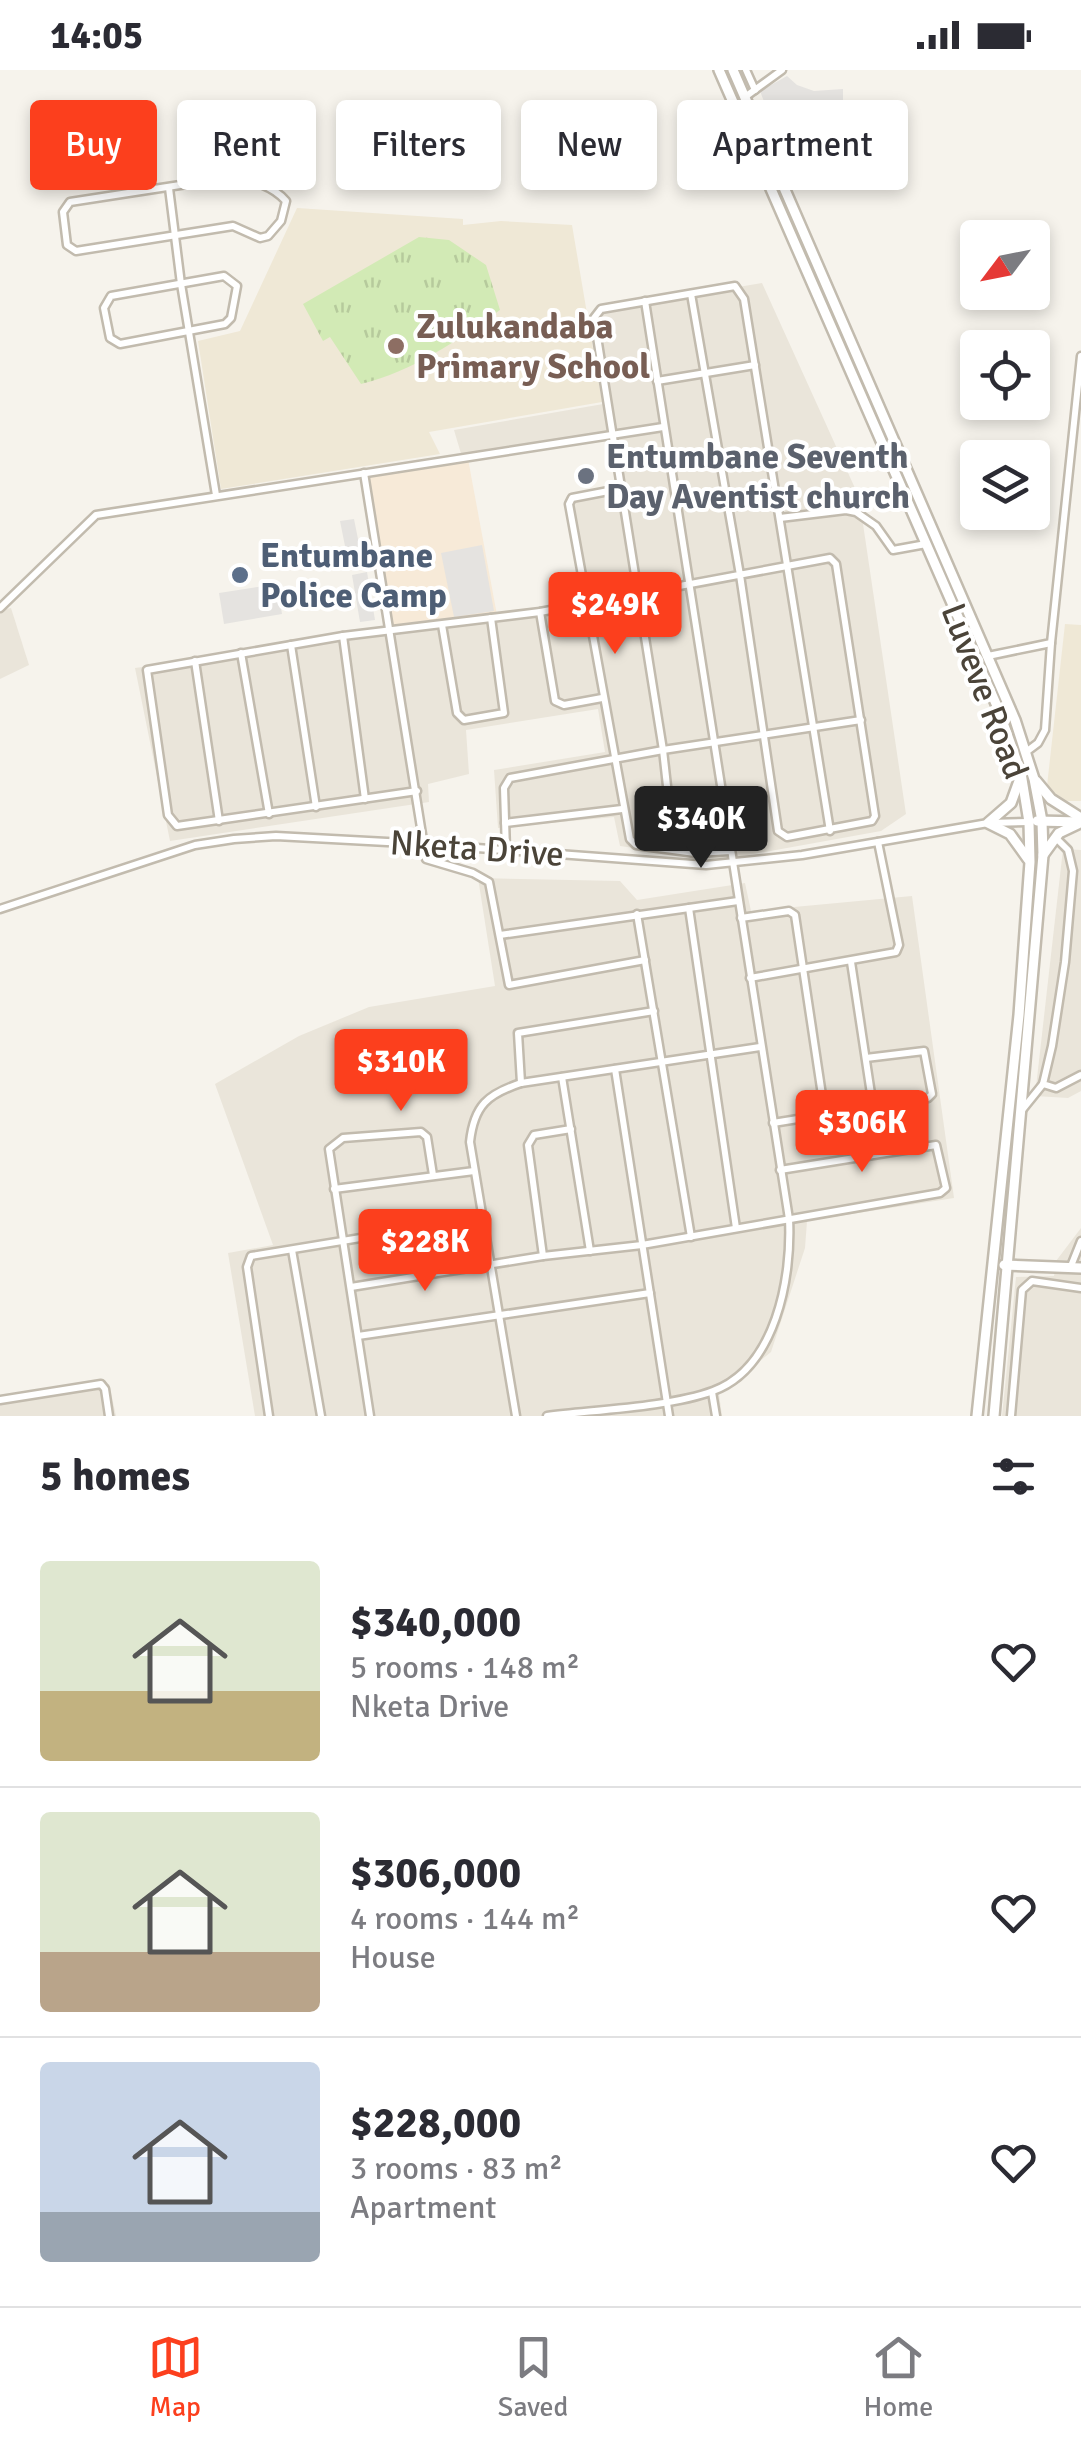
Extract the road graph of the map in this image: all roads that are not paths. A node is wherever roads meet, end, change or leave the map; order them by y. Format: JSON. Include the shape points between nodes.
{"nodes":[{"id":1,"x":719,"y":70,"type":"edge"},
{"id":2,"x":733,"y":70,"type":"edge"},
{"id":3,"x":746,"y":70,"type":"edge"},
{"id":4,"x":782,"y":70,"type":"edge"},
{"id":5,"x":755,"y":90,"type":"junction"},
{"id":6,"x":745,"y":96,"type":"junction"},
{"id":7,"x":169,"y":188,"type":"junction"},
{"id":8,"x":176,"y":238,"type":"junction"},
{"id":9,"x":181,"y":284,"type":"junction"},
{"id":10,"x":692,"y":294,"type":"junction"},
{"id":11,"x":644,"y":300,"type":"junction"},
{"id":12,"x":189,"y":332,"type":"junction"},
{"id":13,"x":1081,"y":356,"type":"edge"},
{"id":14,"x":755,"y":365,"type":"junction"},
{"id":15,"x":706,"y":372,"type":"junction"},
{"id":16,"x":657,"y":380,"type":"junction"},
{"id":17,"x":663,"y":427,"type":"junction"},
{"id":18,"x":610,"y":437,"type":"junction"},
{"id":19,"x":364,"y":473,"type":"junction"},
{"id":20,"x":619,"y":489,"type":"junction"},
{"id":21,"x":216,"y":495,"type":"junction"},
{"id":22,"x":780,"y":518,"type":"junction"},
{"id":23,"x":926,"y":544,"type":"junction"},
{"id":24,"x":788,"y":566,"type":"junction"},
{"id":25,"x":740,"y":575,"type":"junction"},
{"id":26,"x":688,"y":583,"type":"junction"},
{"id":27,"x":638,"y":592,"type":"junction"},
{"id":28,"x":589,"y":602,"type":"junction"},
{"id":29,"x":0,"y":608,"type":"edge"},
{"id":30,"x":540,"y":612,"type":"junction"},
{"id":31,"x":492,"y":618,"type":"junction"},
{"id":32,"x":442,"y":625,"type":"junction"},
{"id":33,"x":387,"y":631,"type":"junction"},
{"id":34,"x":343,"y":636,"type":"junction"},
{"id":35,"x":1051,"y":643,"type":"junction"},
{"id":36,"x":292,"y":645,"type":"junction"},
{"id":37,"x":241,"y":653,"type":"junction"},
{"id":38,"x":988,"y":656,"type":"junction"},
{"id":39,"x":195,"y":661,"type":"junction"},
{"id":40,"x":602,"y":698,"type":"junction"},
{"id":41,"x":861,"y":720,"type":"junction"},
{"id":42,"x":813,"y":729,"type":"junction"},
{"id":43,"x":764,"y":736,"type":"junction"},
{"id":44,"x":714,"y":744,"type":"junction"},
{"id":45,"x":663,"y":750,"type":"junction"},
{"id":46,"x":1026,"y":752,"type":"junction"},
{"id":47,"x":614,"y":758,"type":"junction"},
{"id":48,"x":1021,"y":773,"type":"junction"},
{"id":49,"x":1034,"y":779,"type":"junction"},
{"id":50,"x":417,"y":791,"type":"junction"},
{"id":51,"x":366,"y":799,"type":"junction"},
{"id":52,"x":316,"y":808,"type":"junction"},
{"id":53,"x":622,"y":809,"type":"junction"},
{"id":54,"x":269,"y":814,"type":"junction"},
{"id":55,"x":219,"y":821,"type":"junction"},
{"id":56,"x":1042,"y":821,"type":"junction"},
{"id":57,"x":1081,"y":821,"type":"edge"},
{"id":58,"x":1029,"y":822,"type":"junction"},
{"id":59,"x":505,"y":823,"type":"junction"},
{"id":60,"x":988,"y":823,"type":"junction"},
{"id":61,"x":830,"y":831,"type":"junction"},
{"id":62,"x":1055,"y":838,"type":"junction"},
{"id":63,"x":878,"y":842,"type":"junction"},
{"id":64,"x":424,"y":844,"type":"junction"},
{"id":65,"x":674,"y":849,"type":"junction"},
{"id":66,"x":506,"y":850,"type":"junction"},
{"id":67,"x":731,"y":852,"type":"junction"},
{"id":68,"x":1043,"y":855,"type":"junction"},
{"id":69,"x":1030,"y":862,"type":"junction"},
{"id":70,"x":733,"y":864,"type":"junction"},
{"id":71,"x":738,"y":901,"type":"junction"},
{"id":72,"x":689,"y":908,"type":"junction"},
{"id":73,"x":0,"y":909,"type":"edge"},
{"id":74,"x":638,"y":914,"type":"junction"},
{"id":75,"x":741,"y":918,"type":"junction"},
{"id":76,"x":500,"y":934,"type":"junction"},
{"id":77,"x":645,"y":960,"type":"junction"},
{"id":78,"x":852,"y":962,"type":"junction"},
{"id":79,"x":803,"y":970,"type":"junction"},
{"id":80,"x":750,"y":978,"type":"junction"},
{"id":81,"x":654,"y":1011,"type":"junction"},
{"id":82,"x":760,"y":1048,"type":"junction"},
{"id":83,"x":710,"y":1054,"type":"junction"},
{"id":84,"x":866,"y":1058,"type":"junction"},
{"id":85,"x":662,"y":1061,"type":"junction"},
{"id":86,"x":615,"y":1069,"type":"junction"},
{"id":87,"x":1081,"y":1075,"type":"edge"},
{"id":88,"x":562,"y":1077,"type":"junction"},
{"id":89,"x":521,"y":1083,"type":"junction"},
{"id":90,"x":1042,"y":1084,"type":"junction"},
{"id":91,"x":874,"y":1107,"type":"junction"},
{"id":92,"x":1022,"y":1110,"type":"junction"},
{"id":93,"x":824,"y":1115,"type":"junction"},
{"id":94,"x":773,"y":1122,"type":"junction"},
{"id":95,"x":571,"y":1129,"type":"junction"},
{"id":96,"x":780,"y":1170,"type":"junction"},
{"id":97,"x":474,"y":1171,"type":"junction"},
{"id":98,"x":433,"y":1174,"type":"junction"},
{"id":99,"x":334,"y":1189,"type":"junction"},
{"id":100,"x":482,"y":1218,"type":"junction"},
{"id":101,"x":788,"y":1220,"type":"junction"},
{"id":102,"x":736,"y":1228,"type":"junction"},
{"id":103,"x":691,"y":1236,"type":"junction"},
{"id":104,"x":342,"y":1240,"type":"junction"},
{"id":105,"x":1081,"y":1241,"type":"edge"},
{"id":106,"x":642,"y":1245,"type":"junction"},
{"id":107,"x":292,"y":1250,"type":"junction"},
{"id":108,"x":590,"y":1251,"type":"junction"},
{"id":109,"x":543,"y":1256,"type":"junction"},
{"id":110,"x":993,"y":1264,"type":"junction"},
{"id":111,"x":1007,"y":1265,"type":"junction"},
{"id":112,"x":492,"y":1266,"type":"junction"},
{"id":113,"x":1076,"y":1267,"type":"edge"},
{"id":114,"x":351,"y":1287,"type":"junction"},
{"id":115,"x":1081,"y":1288,"type":"edge"},
{"id":116,"x":650,"y":1293,"type":"junction"},
{"id":117,"x":500,"y":1314,"type":"junction"},
{"id":118,"x":358,"y":1336,"type":"junction"},
{"id":119,"x":712,"y":1392,"type":"junction"},
{"id":120,"x":0,"y":1400,"type":"edge"},
{"id":121,"x":666,"y":1400,"type":"junction"},
{"id":122,"x":616,"y":1412,"type":"edge"},
{"id":123,"x":570,"y":1414,"type":"edge"},
{"id":124,"x":109,"y":1416,"type":"edge"},
{"id":125,"x":270,"y":1416,"type":"edge"},
{"id":126,"x":321,"y":1416,"type":"edge"},
{"id":127,"x":370,"y":1416,"type":"edge"},
{"id":128,"x":516,"y":1416,"type":"edge"},
{"id":129,"x":546,"y":1416,"type":"edge"},
{"id":130,"x":669,"y":1416,"type":"edge"},
{"id":131,"x":716,"y":1416,"type":"edge"},
{"id":132,"x":976,"y":1416,"type":"edge"},
{"id":133,"x":994,"y":1416,"type":"edge"},
{"id":134,"x":1011,"y":1416,"type":"edge"}],
"edges":[{"from":1,"to":23,"type":"street","name":"Luveve Road"},
{"from":2,"to":6,"type":"street","name":"Luveve Road"},
{"from":3,"to":5,"type":"street"},
{"from":4,"to":5,"type":"street"},
{"from":5,"to":6,"type":"street"},
{"from":6,"to":38,"type":"street","name":"Luveve Road"},
{"from":7,"to":8,"type":"street"},
{"from":7,"to":8,"type":"street","via":[[70,202],[63,212],[67,245],[76,251]]},
{"from":7,"to":8,"type":"street","via":[[242,178],[286,201],[281,222],[268,236],[234,226]]},
{"from":8,"to":9,"type":"street"},
{"from":9,"to":12,"type":"street"},
{"from":9,"to":12,"type":"street","via":[[224,276],[237,286],[229,322]]},
{"from":9,"to":12,"type":"street","via":[[110,296],[105,317],[110,338],[120,344]]},
{"from":10,"to":11,"type":"street"},
{"from":10,"to":14,"type":"street","via":[[740,288]]},
{"from":10,"to":15,"type":"street"},
{"from":11,"to":16,"type":"street"},
{"from":11,"to":18,"type":"street","via":[[601,309],[594,318]]},
{"from":12,"to":21,"type":"street"},
{"from":13,"to":35,"type":"street"},
{"from":14,"to":15,"type":"street"},
{"from":14,"to":22,"type":"street"},
{"from":15,"to":16,"type":"street"},
{"from":15,"to":25,"type":"street"},
{"from":16,"to":17,"type":"street"},
{"from":17,"to":18,"type":"street"},
{"from":17,"to":26,"type":"street"},
{"from":18,"to":19,"type":"street"},
{"from":18,"to":20,"type":"street"},
{"from":19,"to":21,"type":"street"},
{"from":19,"to":33,"type":"street"},
{"from":20,"to":27,"type":"street"},
{"from":20,"to":28,"type":"street","via":[[569,502]]},
{"from":21,"to":29,"type":"street","via":[[96,515]]},
{"from":22,"to":23,"type":"street","via":[[846,510],[870,520],[893,550]]},
{"from":22,"to":24,"type":"street"},
{"from":23,"to":48,"type":"street","name":"Luveve Road"},
{"from":24,"to":25,"type":"street"},
{"from":24,"to":41,"type":"street","via":[[830,558],[836,564]]},
{"from":24,"to":42,"type":"street"},
{"from":25,"to":26,"type":"street"},
{"from":25,"to":43,"type":"street"},
{"from":26,"to":27,"type":"street"},
{"from":26,"to":44,"type":"street"},
{"from":27,"to":28,"type":"street"},
{"from":27,"to":45,"type":"street"},
{"from":28,"to":30,"type":"street"},
{"from":28,"to":40,"type":"street"},
{"from":30,"to":31,"type":"street"},
{"from":30,"to":40,"type":"street","via":[[555,701]]},
{"from":31,"to":32,"type":"street"},
{"from":31,"to":32,"type":"street","via":[[504,712],[482,718],[458,716]]},
{"from":32,"to":33,"type":"street"},
{"from":33,"to":34,"type":"street"},
{"from":33,"to":50,"type":"street"},
{"from":34,"to":36,"type":"street"},
{"from":34,"to":51,"type":"street"},
{"from":35,"to":38,"type":"street"},
{"from":35,"to":46,"type":"street","via":[[1046,730]]},
{"from":36,"to":37,"type":"street"},
{"from":36,"to":52,"type":"street"},
{"from":37,"to":39,"type":"street"},
{"from":37,"to":54,"type":"street"},
{"from":38,"to":46,"type":"street","name":"Luveve Road"},
{"from":39,"to":55,"type":"street"},
{"from":39,"to":55,"type":"street","via":[[147,670],[163,790],[169,820],[177,826]]},
{"from":40,"to":47,"type":"street"},
{"from":41,"to":42,"type":"street"},
{"from":41,"to":61,"type":"street","via":[[875,816],[870,824]]},
{"from":42,"to":43,"type":"street"},
{"from":42,"to":61,"type":"street"},
{"from":43,"to":44,"type":"street"},
{"from":43,"to":61,"type":"street","via":[[781,836]]},
{"from":44,"to":45,"type":"street"},
{"from":44,"to":67,"type":"street"},
{"from":45,"to":47,"type":"street"},
{"from":45,"to":65,"type":"street"},
{"from":46,"to":49,"type":"street","name":"Luveve Road"},
{"from":47,"to":53,"type":"street"},
{"from":47,"to":59,"type":"street","via":[[510,778]]},
{"from":48,"to":58,"type":"street","name":"Luveve Road"},
{"from":48,"to":60,"type":"street","via":[[1014,797]]},
{"from":49,"to":56,"type":"street","name":"Luveve Road"},
{"from":49,"to":57,"type":"street"},
{"from":50,"to":51,"type":"street"},
{"from":50,"to":64,"type":"street"},
{"from":51,"to":52,"type":"street"},
{"from":52,"to":54,"type":"street"},
{"from":53,"to":59,"type":"street"},
{"from":53,"to":65,"type":"street","via":[[634,844]]},
{"from":54,"to":55,"type":"street"},
{"from":56,"to":57,"type":"street","name":"Nketa Drive"},
{"from":56,"to":58,"type":"street","name":"Nketa Drive"},
{"from":56,"to":68,"type":"street","name":"Luveve Road"},
{"from":57,"to":62,"type":"street"},
{"from":58,"to":60,"type":"street","name":"Nketa Drive"},
{"from":58,"to":69,"type":"street","name":"Luveve Road"},
{"from":59,"to":66,"type":"street"},
{"from":60,"to":63,"type":"street","name":"Nketa Drive"},
{"from":60,"to":69,"type":"street","via":[[1010,834]]},
{"from":62,"to":68,"type":"street"},
{"from":62,"to":90,"type":"street","via":[[1072,849],[1073,871],[1065,962]]},
{"from":63,"to":70,"type":"street","name":"Nketa Drive"},
{"from":63,"to":78,"type":"street","via":[[898,950]]},
{"from":64,"to":66,"type":"street","name":"Nketa Drive"},
{"from":64,"to":73,"type":"street","name":"Nketa Drive","via":[[276,836],[215,841]]},
{"from":64,"to":76,"type":"street","via":[[428,860],[489,882]]},
{"from":65,"to":67,"type":"street"},
{"from":66,"to":70,"type":"street","name":"Nketa Drive"},
{"from":67,"to":70,"type":"street"},
{"from":68,"to":92,"type":"street","name":"Luveve Road"},
{"from":69,"to":110,"type":"street","name":"Luveve Road"},
{"from":70,"to":71,"type":"street"},
{"from":71,"to":72,"type":"street"},
{"from":71,"to":75,"type":"street"},
{"from":72,"to":74,"type":"street"},
{"from":72,"to":83,"type":"street"},
{"from":74,"to":76,"type":"street"},
{"from":74,"to":77,"type":"street"},
{"from":75,"to":79,"type":"street","via":[[794,913]]},
{"from":75,"to":80,"type":"street"},
{"from":76,"to":77,"type":"street","via":[[511,985]]},
{"from":77,"to":81,"type":"street"},
{"from":78,"to":79,"type":"street"},
{"from":78,"to":84,"type":"street"},
{"from":79,"to":80,"type":"street"},
{"from":79,"to":93,"type":"street"},
{"from":80,"to":82,"type":"street"},
{"from":81,"to":85,"type":"street"},
{"from":81,"to":89,"type":"street","via":[[518,1033]]},
{"from":82,"to":83,"type":"street"},
{"from":82,"to":94,"type":"street"},
{"from":83,"to":85,"type":"street"},
{"from":83,"to":102,"type":"street"},
{"from":84,"to":91,"type":"street"},
{"from":84,"to":91,"type":"street","via":[[924,1051],[932,1092]]},
{"from":85,"to":86,"type":"street"},
{"from":85,"to":103,"type":"street"},
{"from":86,"to":88,"type":"street"},
{"from":86,"to":106,"type":"street"},
{"from":87,"to":90,"type":"street","via":[[1052,1089]]},
{"from":88,"to":89,"type":"street"},
{"from":88,"to":95,"type":"street"},
{"from":89,"to":97,"type":"street","via":[[497,1091],[478,1109],[470,1142]]},
{"from":90,"to":92,"type":"street"},
{"from":91,"to":93,"type":"street"},
{"from":92,"to":111,"type":"street","name":"Luveve Road"},
{"from":93,"to":94,"type":"street"},
{"from":94,"to":96,"type":"street"},
{"from":95,"to":108,"type":"street"},
{"from":95,"to":109,"type":"street","via":[[534,1136],[528,1145]]},
{"from":96,"to":101,"type":"street"},
{"from":96,"to":101,"type":"street","via":[[936,1145],[946,1188]]},
{"from":97,"to":98,"type":"street"},
{"from":97,"to":100,"type":"street"},
{"from":98,"to":99,"type":"street"},
{"from":98,"to":99,"type":"street","via":[[421,1132],[343,1138],[329,1149]]},
{"from":99,"to":104,"type":"street"},
{"from":100,"to":104,"type":"street"},
{"from":100,"to":112,"type":"street"},
{"from":101,"to":102,"type":"street"},
{"from":101,"to":119,"type":"street","via":[[787,1275],[776,1322],[741,1372]]},
{"from":102,"to":103,"type":"street"},
{"from":103,"to":106,"type":"street"},
{"from":104,"to":107,"type":"street"},
{"from":104,"to":114,"type":"street"},
{"from":105,"to":113,"type":"street"},
{"from":106,"to":108,"type":"street"},
{"from":106,"to":116,"type":"street"},
{"from":107,"to":125,"type":"street","via":[[251,1256],[247,1264]]},
{"from":107,"to":126,"type":"street"},
{"from":108,"to":109,"type":"street"},
{"from":109,"to":112,"type":"street"},
{"from":110,"to":111,"type":"street"},
{"from":110,"to":132,"type":"street","name":"Luveve Road"},
{"from":111,"to":113,"type":"street"},
{"from":111,"to":133,"type":"street","name":"Luveve Road"},
{"from":112,"to":114,"type":"street"},
{"from":112,"to":117,"type":"street"},
{"from":114,"to":118,"type":"street"},
{"from":115,"to":134,"type":"street","via":[[1032,1282],[1022,1290]]},
{"from":116,"to":117,"type":"street"},
{"from":116,"to":121,"type":"street"},
{"from":117,"to":118,"type":"street"},
{"from":117,"to":128,"type":"street"},
{"from":118,"to":127,"type":"street"},
{"from":119,"to":121,"type":"street"},
{"from":119,"to":131,"type":"street"},
{"from":120,"to":124,"type":"street","via":[[101,1384]]},
{"from":121,"to":122,"type":"street"},
{"from":121,"to":130,"type":"street"},
{"from":122,"to":123,"type":"street"},
{"from":123,"to":129,"type":"street"}]}
